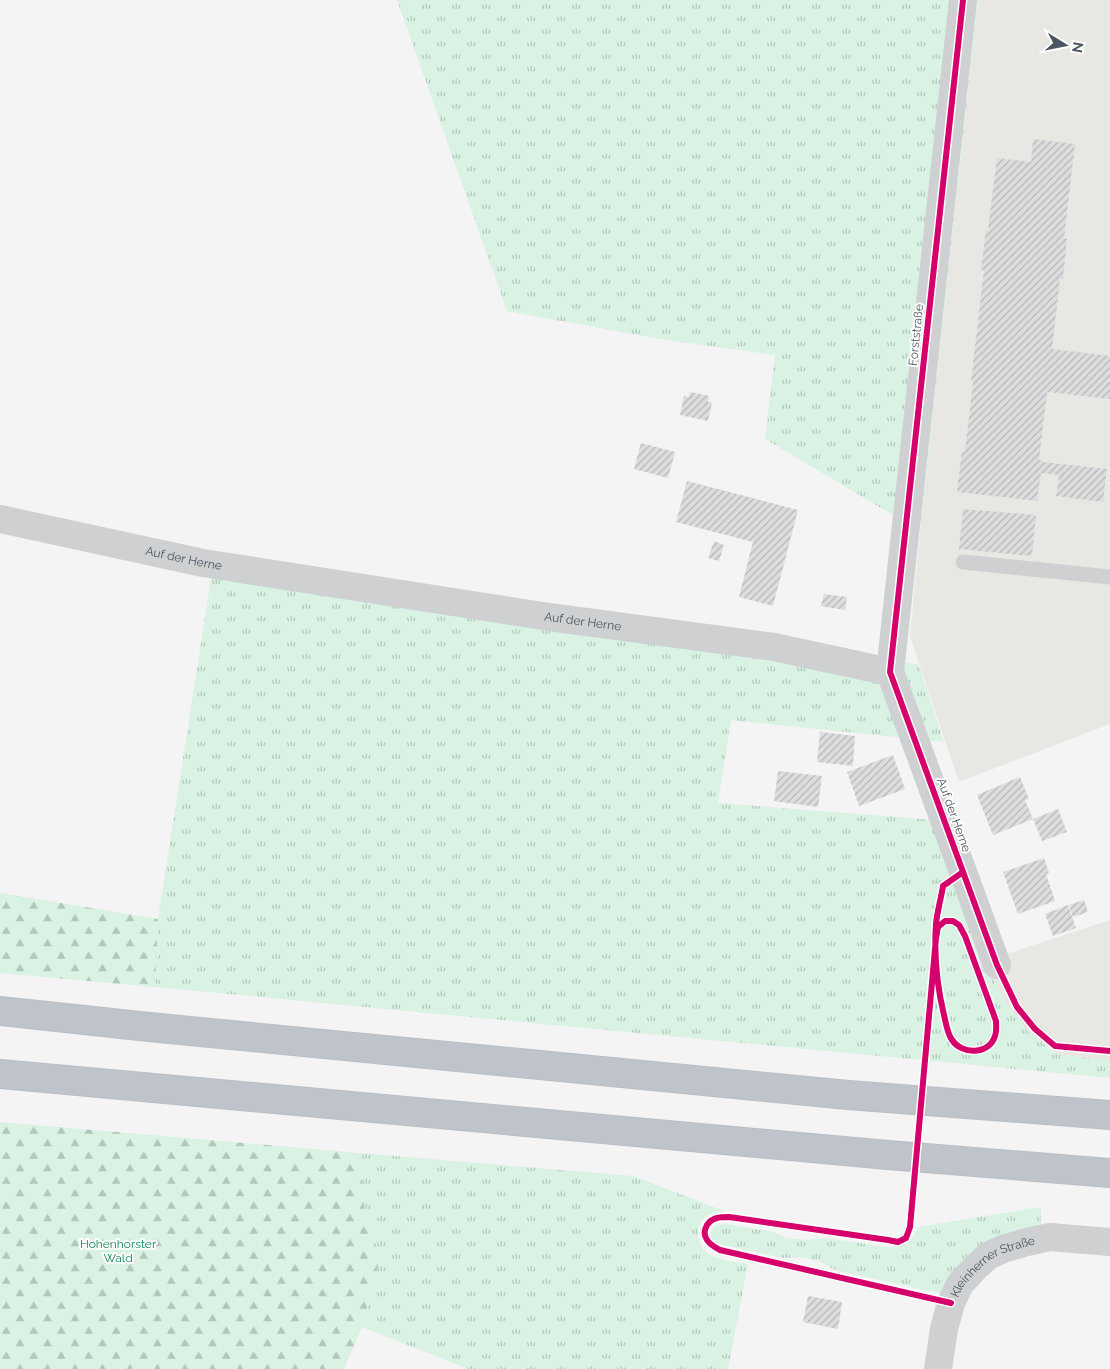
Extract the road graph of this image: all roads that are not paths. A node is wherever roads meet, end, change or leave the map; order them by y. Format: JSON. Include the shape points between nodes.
{"nodes":[{"id":1,"x":963,"y":0,"type":"edge"},
{"id":2,"x":0,"y":519,"type":"edge"},
{"id":3,"x":963,"y":562,"type":"dead end"},
{"id":4,"x":1110,"y":577,"type":"edge"},
{"id":5,"x":890,"y":672,"type":"junction"},
{"id":6,"x":997,"y":965,"type":"dead end"},
{"id":7,"x":0,"y":1011,"type":"edge"},
{"id":8,"x":0,"y":1074,"type":"edge"},
{"id":9,"x":1110,"y":1115,"type":"edge"},
{"id":10,"x":1110,"y":1173,"type":"edge"},
{"id":11,"x":1110,"y":1242,"type":"edge"},
{"id":12,"x":938,"y":1369,"type":"edge"}],
"edges":[{"from":1,"to":5,"type":"street","name":"Forststraße"},
{"from":2,"to":5,"type":"street","name":"Auf der Herne","via":[[203,563],[549,617],[774,647]]},
{"from":3,"to":4,"type":"lane"},
{"from":5,"to":6,"type":"street","name":"Auf der Herne"},
{"from":7,"to":9,"type":"highway","via":[[848,1095]]},
{"from":8,"to":10,"type":"highway"},
{"from":11,"to":12,"type":"street","name":"Kleinherner Straße","via":[[1050,1237],[988,1256],[960,1284],[951,1303]]}]}
